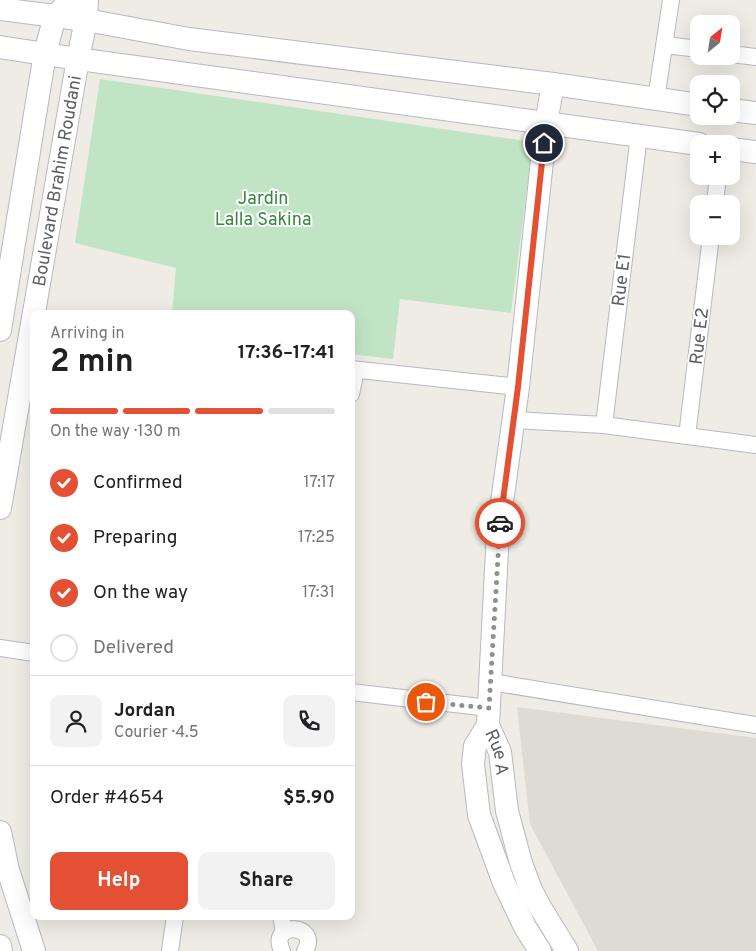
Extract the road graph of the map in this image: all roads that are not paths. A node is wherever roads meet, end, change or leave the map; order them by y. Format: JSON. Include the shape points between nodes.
{"nodes":[{"id":1,"x":71,"y":0,"type":"edge"},
{"id":2,"x":671,"y":0,"type":"edge"},
{"id":3,"x":0,"y":9,"type":"edge"},
{"id":4,"x":86,"y":10,"type":"edge"},
{"id":5,"x":55,"y":16,"type":"junction"},
{"id":6,"x":665,"y":45,"type":"junction"},
{"id":7,"x":0,"y":47,"type":"edge"},
{"id":8,"x":690,"y":48,"type":"edge"},
{"id":9,"x":45,"y":53,"type":"junction"},
{"id":10,"x":740,"y":55,"type":"edge"},
{"id":11,"x":756,"y":57,"type":"edge"},
{"id":12,"x":78,"y":59,"type":"junction"},
{"id":13,"x":553,"y":84,"type":"junction"},
{"id":14,"x":656,"y":99,"type":"junction"},
{"id":15,"x":690,"y":104,"type":"edge"},
{"id":16,"x":740,"y":111,"type":"edge"},
{"id":17,"x":756,"y":114,"type":"edge"},
{"id":18,"x":546,"y":123,"type":"junction"},
{"id":19,"x":639,"y":135,"type":"junction"},
{"id":20,"x":690,"y":143,"type":"edge"},
{"id":21,"x":740,"y":150,"type":"edge"},
{"id":22,"x":756,"y":152,"type":"edge"},
{"id":23,"x":13,"y":240,"type":"junction"},
{"id":24,"x":710,"y":245,"type":"edge"},
{"id":25,"x":44,"y":251,"type":"junction"},
{"id":26,"x":34,"y":310,"type":"edge"},
{"id":27,"x":0,"y":330,"type":"edge"},
{"id":28,"x":30,"y":333,"type":"edge"},
{"id":29,"x":355,"y":370,"type":"edge"},
{"id":30,"x":518,"y":387,"type":"junction"},
{"id":31,"x":514,"y":420,"type":"junction"},
{"id":32,"x":604,"y":425,"type":"junction"},
{"id":33,"x":687,"y":436,"type":"junction"},
{"id":34,"x":756,"y":446,"type":"edge"},
{"id":35,"x":0,"y":508,"type":"edge"},
{"id":36,"x":0,"y":648,"type":"edge"},
{"id":37,"x":30,"y":652,"type":"edge"},
{"id":38,"x":491,"y":682,"type":"junction"},
{"id":39,"x":355,"y":693,"type":"edge"},
{"id":40,"x":488,"y":716,"type":"junction"},
{"id":41,"x":756,"y":725,"type":"edge"},
{"id":42,"x":0,"y":832,"type":"edge"},
{"id":43,"x":174,"y":920,"type":"edge"},
{"id":44,"x":282,"y":924,"type":"edge"},
{"id":45,"x":0,"y":946,"type":"edge"},
{"id":46,"x":312,"y":948,"type":"edge"},
{"id":47,"x":1,"y":951,"type":"edge"},
{"id":48,"x":34,"y":951,"type":"edge"},
{"id":49,"x":170,"y":951,"type":"edge"},
{"id":50,"x":281,"y":951,"type":"edge"},
{"id":51,"x":540,"y":951,"type":"edge"},
{"id":52,"x":567,"y":951,"type":"edge"}],
"edges":[{"from":1,"to":5,"type":"main road","name":"Boulevard Brahim Roudani"},
{"from":2,"to":6,"type":"street"},
{"from":3,"to":5,"type":"main road"},
{"from":4,"to":5,"type":"main road"},
{"from":4,"to":12,"type":"main road","name":"Boulevard Brahim Roudani"},
{"from":4,"to":13,"type":"main road","via":[[189,39]]},
{"from":5,"to":9,"type":"main road","name":"Boulevard Brahim Roudani"},
{"from":6,"to":8,"type":"street"},
{"from":6,"to":14,"type":"street"},
{"from":7,"to":9,"type":"main road"},
{"from":9,"to":12,"type":"main road"},
{"from":9,"to":23,"type":"main road","name":"Boulevard Brahim Roudani"},
{"from":10,"to":11,"type":"street"},
{"from":12,"to":18,"type":"main road"},
{"from":12,"to":25,"type":"main road","name":"Boulevard Brahim Roudani"},
{"from":13,"to":14,"type":"main road"},
{"from":13,"to":18,"type":"main road"},
{"from":14,"to":15,"type":"main road"},
{"from":16,"to":17,"type":"main road"},
{"from":18,"to":19,"type":"main road"},
{"from":18,"to":30,"type":"main road"},
{"from":19,"to":20,"type":"main road"},
{"from":19,"to":32,"type":"street","name":"Rue E1"},
{"from":21,"to":22,"type":"main road"},
{"from":23,"to":25,"type":"main road"},
{"from":23,"to":27,"type":"main road","name":"Boulevard Brahim Roudani"},
{"from":24,"to":33,"type":"street","name":"Rue E2"},
{"from":25,"to":26,"type":"main road","name":"Boulevard Brahim Roudani"},
{"from":28,"to":35,"type":"main road","name":"Boulevard Brahim Roudani"},
{"from":29,"to":30,"type":"street"},
{"from":30,"to":31,"type":"main road"},
{"from":31,"to":32,"type":"street"},
{"from":31,"to":38,"type":"main road","via":[[498,531]]},
{"from":32,"to":33,"type":"street"},
{"from":33,"to":34,"type":"street"},
{"from":36,"to":37,"type":"street"},
{"from":38,"to":40,"type":"main road"},
{"from":38,"to":41,"type":"street"},
{"from":39,"to":40,"type":"street"},
{"from":40,"to":51,"type":"main road","name":"Rue A","via":[[475,746],[479,815],[504,882]]},
{"from":40,"to":52,"type":"main road","name":"Rue A","via":[[500,752],[507,811],[521,863],[537,902]]},
{"from":42,"to":48,"type":"main road","via":[[8,870]]},
{"from":43,"to":49,"type":"street"},
{"from":44,"to":46,"type":"street","via":[[302,931]]},
{"from":44,"to":50,"type":"street"},
{"from":45,"to":47,"type":"main road"}]}
